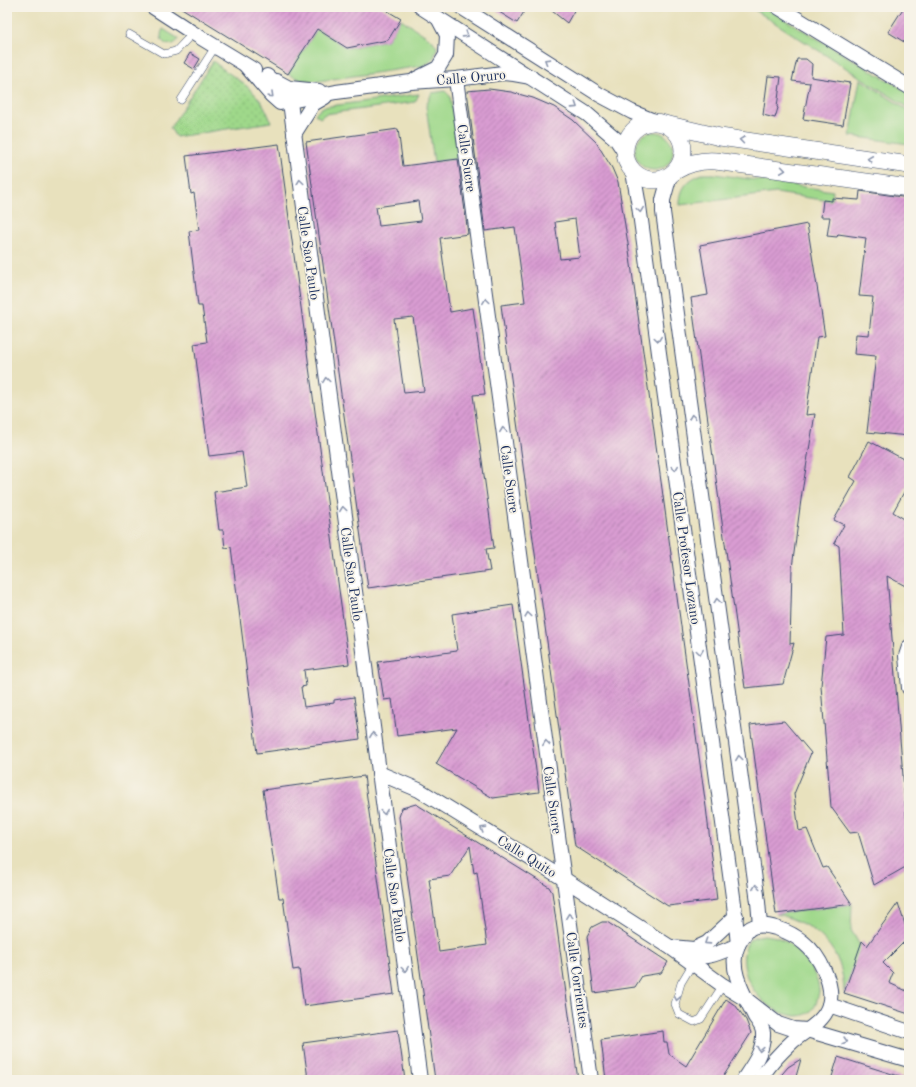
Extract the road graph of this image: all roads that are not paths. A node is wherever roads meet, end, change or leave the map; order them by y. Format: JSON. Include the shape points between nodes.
{"nodes":[{"id":1,"x":153,"y":7,"type":"edge"},
{"id":2,"x":421,"y":7,"type":"edge"},
{"id":3,"x":461,"y":7,"type":"edge"},
{"id":4,"x":778,"y":7,"type":"edge"},
{"id":5,"x":438,"y":18,"type":"junction"},
{"id":6,"x":193,"y":33,"type":"junction"},
{"id":7,"x":129,"y":34,"type":"dead end"},
{"id":8,"x":216,"y":47,"type":"junction"},
{"id":9,"x":246,"y":66,"type":"junction"},
{"id":10,"x":267,"y":76,"type":"junction"},
{"id":11,"x":531,"y":77,"type":"junction"},
{"id":12,"x":456,"y":79,"type":"junction"},
{"id":13,"x":411,"y":82,"type":"junction"},
{"id":14,"x":909,"y":87,"type":"edge"},
{"id":15,"x":336,"y":92,"type":"junction"},
{"id":16,"x":181,"y":100,"type":"dead end"},
{"id":17,"x":290,"y":102,"type":"junction"},
{"id":18,"x":661,"y":123,"type":"junction"},
{"id":19,"x":294,"y":134,"type":"junction"},
{"id":20,"x":624,"y":151,"type":"junction"},
{"id":21,"x":909,"y":165,"type":"edge"},
{"id":22,"x":633,"y":172,"type":"junction"},
{"id":23,"x":673,"y":172,"type":"junction"},
{"id":24,"x":909,"y":188,"type":"edge"},
{"id":25,"x":909,"y":647,"type":"edge"},
{"id":26,"x":909,"y":688,"type":"edge"},
{"id":27,"x":379,"y":773,"type":"junction"},
{"id":28,"x":564,"y":879,"type":"junction"},
{"id":29,"x":736,"y":916,"type":"junction"},
{"id":30,"x":760,"y":925,"type":"junction"},
{"id":31,"x":738,"y":945,"type":"junction"},
{"id":32,"x":670,"y":947,"type":"junction"},
{"id":33,"x":693,"y":963,"type":"junction"},
{"id":34,"x":723,"y":985,"type":"junction"},
{"id":35,"x":747,"y":1000,"type":"junction"},
{"id":36,"x":829,"y":1005,"type":"junction"},
{"id":37,"x":807,"y":1030,"type":"junction"},
{"id":38,"x":909,"y":1032,"type":"edge"},
{"id":39,"x":909,"y":1060,"type":"edge"},
{"id":40,"x":420,"y":1080,"type":"edge"},
{"id":41,"x":591,"y":1080,"type":"edge"},
{"id":42,"x":744,"y":1080,"type":"edge"},
{"id":43,"x":760,"y":1080,"type":"edge"}],
"edges":[{"from":1,"to":6,"type":"street"},
{"from":2,"to":5,"type":"street"},
{"from":18,"to":3,"type":"street","one_way":true,"via":[[632,112],[600,95]]},
{"from":4,"to":14,"type":"street"},
{"from":5,"to":11,"type":"street","one_way":true},
{"from":5,"to":13,"type":"street","name":"Calle Oruro","via":[[448,35],[446,56],[438,68]]},
{"from":6,"to":7,"type":"lane","via":[[176,51],[164,54]]},
{"from":6,"to":8,"type":"street"},
{"from":8,"to":9,"type":"street"},
{"from":8,"to":16,"type":"lane"},
{"from":9,"to":10,"type":"street","name":"Calle Oruro"},
{"from":9,"to":17,"type":"street","one_way":true,"via":[[280,103]]},
{"from":10,"to":15,"type":"street","name":"Calle Oruro","via":[[289,88]]},
{"from":10,"to":17,"type":"street","name":"Calle Sao Paulo","via":[[282,89]]},
{"from":11,"to":12,"type":"street","name":"Calle Oruro","via":[[503,74]]},
{"from":11,"to":20,"type":"street","one_way":true,"via":[[587,114],[616,139]]},
{"from":12,"to":13,"type":"street","name":"Calle Oruro"},
{"from":28,"to":12,"type":"street","name":"Calle Sucre","one_way":true},
{"from":13,"to":15,"type":"street","name":"Calle Oruro"},
{"from":15,"to":17,"type":"street","name":"Calle Oruro"},
{"from":15,"to":19,"type":"street","name":"Calle Oruro","via":[[312,104]]},
{"from":17,"to":19,"type":"street","name":"Calle Sao Paulo"},
{"from":18,"to":20,"type":"street","via":[[645,123],[637,127],[630,133]]},
{"from":21,"to":18,"type":"street","one_way":true,"via":[[720,137]]},
{"from":18,"to":23,"type":"street","via":[[676,131],[681,140],[682,159]]},
{"from":27,"to":19,"type":"street","name":"Calle Sao Paulo","one_way":true},
{"from":20,"to":22,"type":"street","via":[[628,166]]},
{"from":22,"to":23,"type":"street","via":[[641,178],[651,180],[661,180]]},
{"from":22,"to":29,"type":"street","name":"Calle Profesor Lozano","one_way":true,"via":[[640,206]]},
{"from":23,"to":24,"type":"street","one_way":true,"via":[[701,161],[716,161]]},
{"from":30,"to":23,"type":"street","name":"Calle Profesor Lozano","one_way":true,"via":[[663,212],[663,200]]},
{"from":25,"to":26,"type":"street","via":[[906,656]]},
{"from":28,"to":27,"type":"street","name":"Calle Quito","one_way":true,"via":[[419,790]]},
{"from":27,"to":40,"type":"street","name":"Calle Sao Paulo","one_way":true},
{"from":28,"to":32,"type":"street","name":"Calle Quito"},
{"from":41,"to":28,"type":"street","name":"Calle Corrientes","one_way":true},
{"from":29,"to":31,"type":"street","name":"Calle Profesor Lozano"},
{"from":29,"to":32,"type":"street","name":"Calle Quito","one_way":true,"via":[[707,943],[694,949]]},
{"from":30,"to":31,"type":"street","via":[[749,929]]},
{"from":30,"to":36,"type":"street","via":[[788,932],[804,942],[816,956],[827,977],[831,994]]},
{"from":31,"to":32,"type":"street","name":"Calle Quito","via":[[713,955],[694,957]]},
{"from":31,"to":35,"type":"street","via":[[734,962],[738,981]]},
{"from":32,"to":33,"type":"street","name":"Calle Quito"},
{"from":33,"to":34,"type":"street","name":"Calle Quito"},
{"from":33,"to":34,"type":"lane","one_way":true,"via":[[681,983],[676,1004],[679,1014],[694,1022],[701,1019]]},
{"from":34,"to":35,"type":"street","name":"Calle Quito"},
{"from":35,"to":37,"type":"street","via":[[778,1024]]},
{"from":35,"to":42,"type":"street","one_way":true,"via":[[763,1032],[759,1055]]},
{"from":36,"to":37,"type":"street","via":[[820,1021]]},
{"from":36,"to":38,"type":"street"},
{"from":37,"to":39,"type":"street","one_way":true},
{"from":37,"to":43,"type":"street","via":[[766,1069]]}]}
